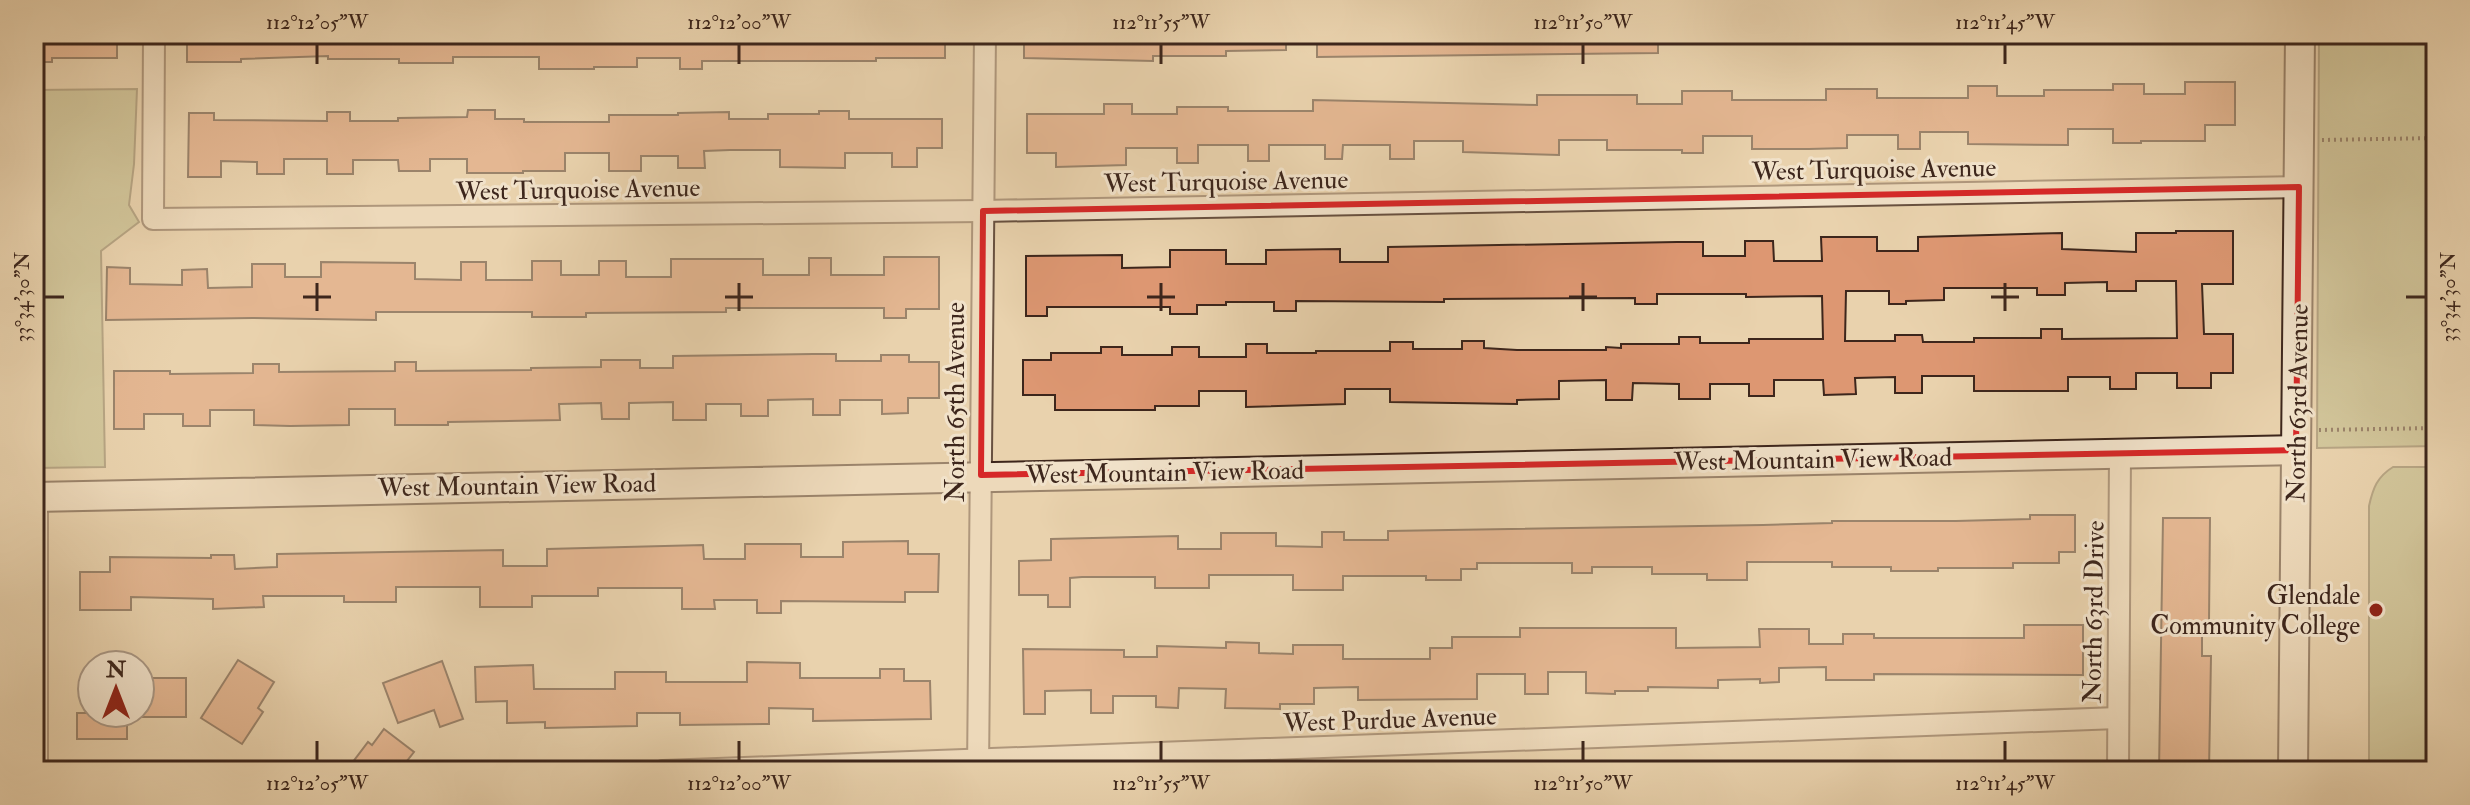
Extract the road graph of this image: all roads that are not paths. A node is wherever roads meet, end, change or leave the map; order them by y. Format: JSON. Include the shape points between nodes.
{"nodes":[{"id":1,"x":154,"y":34,"type":"edge"},
{"id":2,"x":985,"y":34,"type":"edge"},
{"id":3,"x":2300,"y":34,"type":"edge"},
{"id":4,"x":2299,"y":187,"type":"junction"},
{"id":5,"x":983,"y":211,"type":"junction"},
{"id":6,"x":2296,"y":440,"type":"junction"},
{"id":7,"x":2120,"y":454,"type":"junction"},
{"id":8,"x":981,"y":475,"type":"junction"},
{"id":9,"x":36,"y":497,"type":"edge"},
{"id":10,"x":2118,"y":718,"type":"junction"},
{"id":11,"x":978,"y":766,"type":"edge"},
{"id":12,"x":37,"y":771,"type":"edge"},
{"id":13,"x":663,"y":771,"type":"edge"},
{"id":14,"x":2118,"y":771,"type":"edge"},
{"id":15,"x":2293,"y":771,"type":"edge"}],
"edges":[{"from":1,"to":5,"type":"street","name":"West Turquoise Avenue","via":[[153,219]]},
{"from":2,"to":5,"type":"street","name":"North 65th Avenue"},
{"from":3,"to":4,"type":"street","name":"North 63rd Avenue"},
{"from":4,"to":5,"type":"street","name":"West Turquoise Avenue"},
{"from":4,"to":6,"type":"street","name":"North 63rd Avenue"},
{"from":5,"to":8,"type":"street","name":"North 65th Avenue"},
{"from":6,"to":7,"type":"street","name":"West Mountain View Road"},
{"from":6,"to":15,"type":"street","name":"North 63rd Avenue"},
{"from":7,"to":8,"type":"street","name":"West Mountain View Road"},
{"from":7,"to":10,"type":"street","name":"North 63rd Drive"},
{"from":8,"to":9,"type":"street","name":"West Mountain View Road"},
{"from":8,"to":11,"type":"street","name":"North 65th Avenue"},
{"from":9,"to":12,"type":"street"},
{"from":10,"to":11,"type":"street","name":"West Purdue Avenue"},
{"from":10,"to":14,"type":"street","name":"North 63rd Drive"},
{"from":11,"to":13,"type":"street","name":"West Purdue Avenue"}]}
